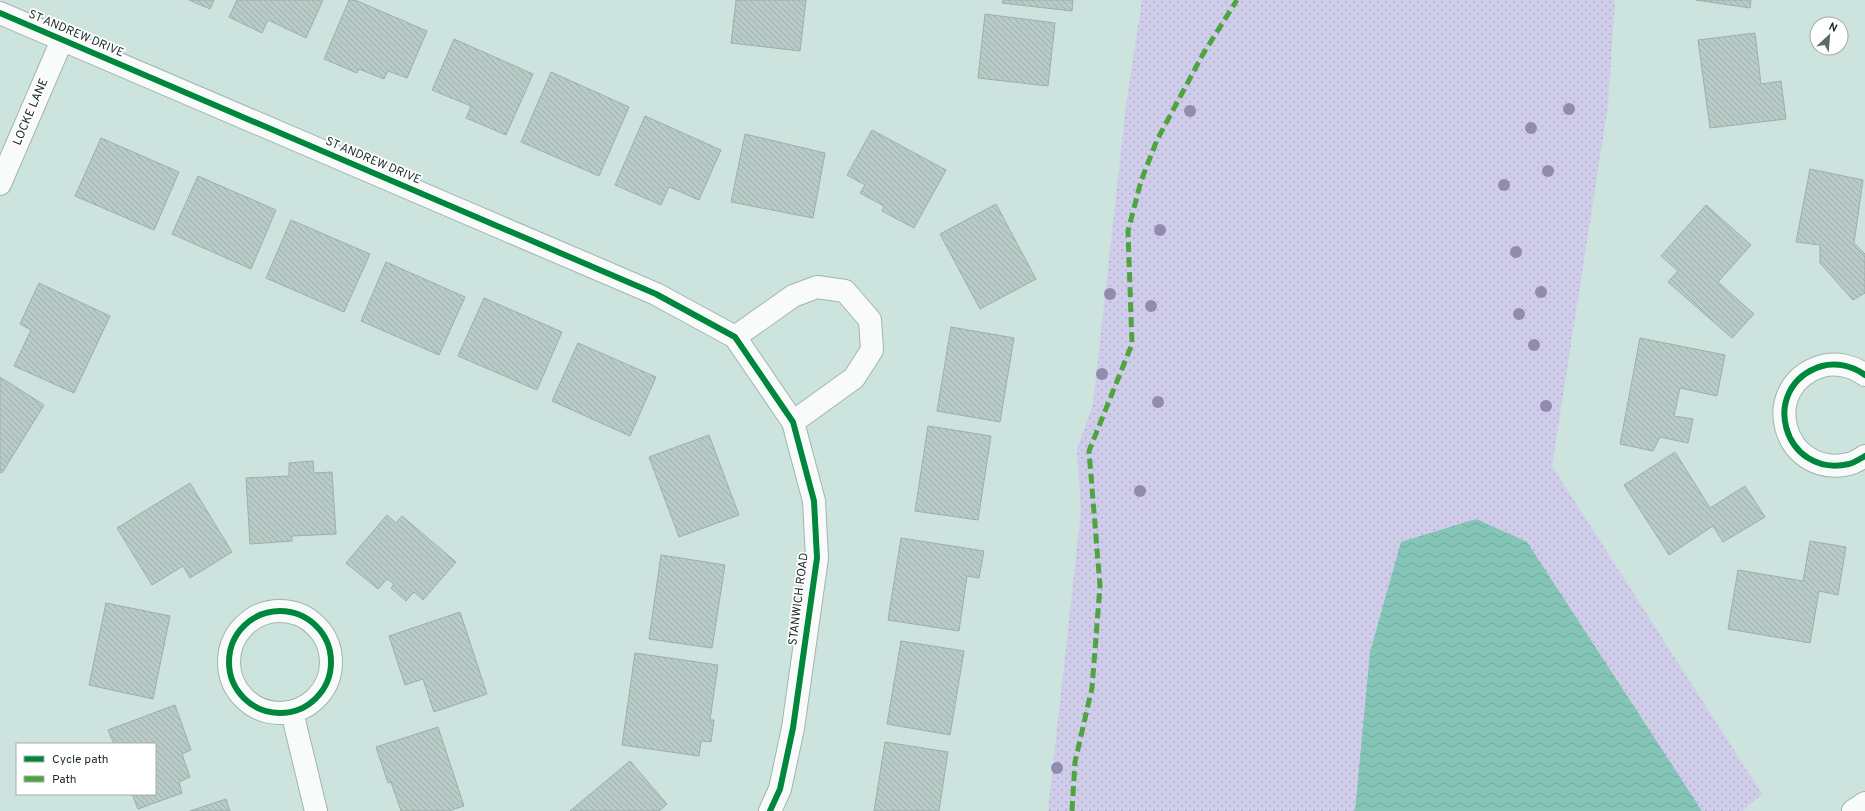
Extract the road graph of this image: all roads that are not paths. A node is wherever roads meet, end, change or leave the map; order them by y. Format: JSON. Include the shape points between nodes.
{"nodes":[{"id":1,"x":0,"y":13,"type":"edge"},
{"id":2,"x":62,"y":40,"type":"junction"},
{"id":3,"x":0,"y":184,"type":"edge"},
{"id":4,"x":735,"y":337,"type":"junction"},
{"id":5,"x":1865,"y":375,"type":"edge"},
{"id":6,"x":793,"y":422,"type":"junction"},
{"id":7,"x":1865,"y":456,"type":"edge"},
{"id":8,"x":292,"y":712,"type":"junction"},
{"id":9,"x":1865,"y":803,"type":"edge"},
{"id":10,"x":772,"y":810,"type":"edge"},
{"id":11,"x":316,"y":811,"type":"edge"},
{"id":12,"x":1854,"y":811,"type":"edge"}],
"edges":[{"from":1,"to":2,"type":"street","name":"ST ANDREW DRIVE"},
{"from":2,"to":3,"type":"street","name":"LOCKE LANE"},
{"from":2,"to":4,"type":"street","name":"ST ANDREW DRIVE","via":[[656,294]]},
{"from":4,"to":6,"type":"street","name":"STANWICH ROAD"},
{"from":4,"to":6,"type":"street","via":[[793,296],[817,287],[845,290],[870,320],[872,350],[854,378]]},
{"from":5,"to":7,"type":"street","via":[[1844,365],[1827,365],[1811,370],[1797,380],[1788,394],[1784,410],[1785,427],[1791,443],[1803,455],[1817,463],[1834,466],[1850,464]]},
{"from":6,"to":10,"type":"street","name":"STANWICH ROAD","via":[[814,501],[817,558],[793,728],[780,788]]},
{"from":8,"to":8,"type":"street","via":[[304,708],[318,696],[327,683],[332,667],[330,651],[318,627],[301,614],[285,610],[268,611],[252,618],[239,629],[230,645],[228,662],[231,680],[240,695],[253,707],[270,712]]},
{"from":8,"to":11,"type":"street"},
{"from":9,"to":12,"type":"street"}]}
